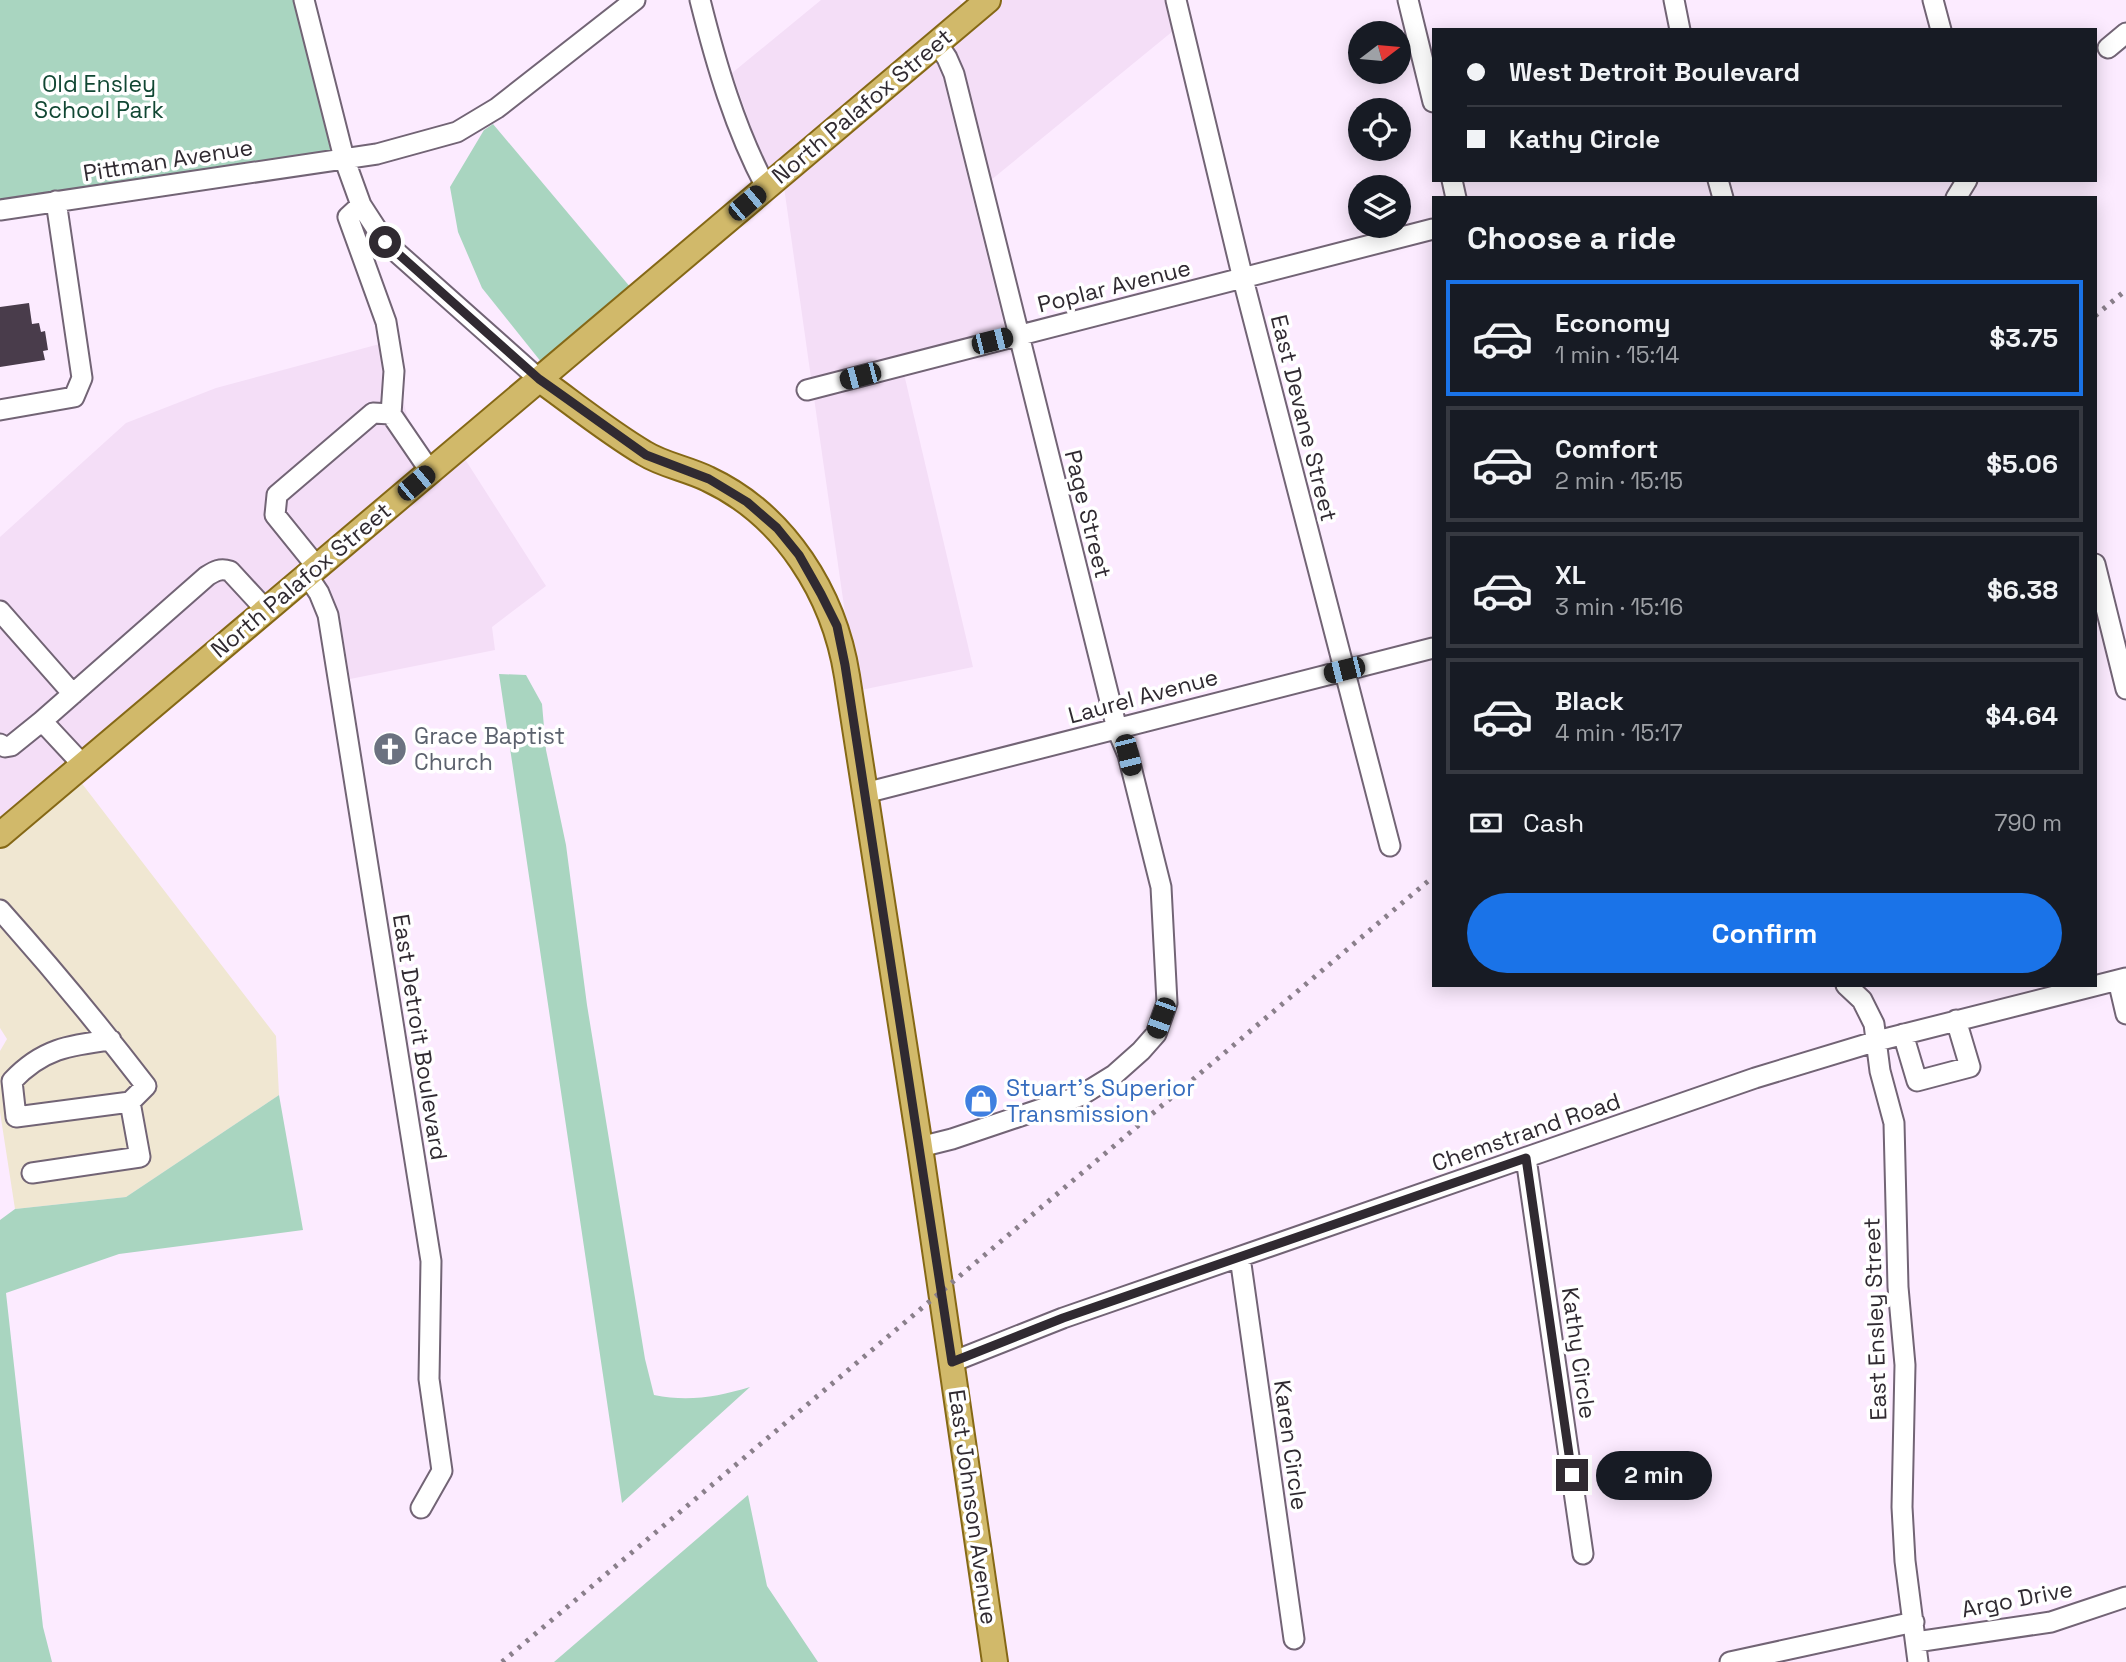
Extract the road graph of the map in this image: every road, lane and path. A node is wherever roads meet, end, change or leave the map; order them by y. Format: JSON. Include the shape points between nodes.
{"nodes":[{"id":1,"x":304,"y":0,"type":"edge"},
{"id":2,"x":635,"y":0,"type":"edge"},
{"id":3,"x":700,"y":0,"type":"edge"},
{"id":4,"x":988,"y":0,"type":"edge"},
{"id":5,"x":1176,"y":0,"type":"edge"},
{"id":6,"x":1408,"y":0,"type":"edge"},
{"id":7,"x":1674,"y":0,"type":"edge"},
{"id":8,"x":1933,"y":0,"type":"edge"},
{"id":9,"x":1680,"y":28,"type":"edge"},
{"id":10,"x":1940,"y":28,"type":"edge"},
{"id":11,"x":2126,"y":33,"type":"edge"},
{"id":12,"x":937,"y":43,"type":"junction"},
{"id":13,"x":2108,"y":48,"type":"dead end"},
{"id":14,"x":1432,"y":98,"type":"edge"},
{"id":15,"x":344,"y":158,"type":"junction"},
{"id":16,"x":766,"y":187,"type":"junction"},
{"id":17,"x":56,"y":201,"type":"junction"},
{"id":18,"x":361,"y":205,"type":"junction"},
{"id":19,"x":0,"y":210,"type":"edge"},
{"id":20,"x":1432,"y":229,"type":"edge"},
{"id":21,"x":1243,"y":279,"type":"junction"},
{"id":22,"x":1018,"y":335,"type":"junction"},
{"id":23,"x":539,"y":379,"type":"junction"},
{"id":24,"x":807,"y":390,"type":"dead end"},
{"id":25,"x":0,"y":410,"type":"edge"},
{"id":26,"x":391,"y":414,"type":"junction"},
{"id":27,"x":430,"y":471,"type":"junction"},
{"id":28,"x":312,"y":571,"type":"junction"},
{"id":29,"x":2097,"y":575,"type":"edge"},
{"id":30,"x":266,"y":610,"type":"junction"},
{"id":31,"x":0,"y":611,"type":"edge"},
{"id":32,"x":1432,"y":648,"type":"edge"},
{"id":33,"x":1344,"y":670,"type":"junction"},
{"id":34,"x":2126,"y":688,"type":"edge"},
{"id":35,"x":73,"y":694,"type":"junction"},
{"id":36,"x":42,"y":720,"type":"junction"},
{"id":37,"x":1117,"y":729,"type":"junction"},
{"id":38,"x":0,"y":744,"type":"edge"},
{"id":39,"x":83,"y":765,"type":"junction"},
{"id":40,"x":866,"y":793,"type":"junction"},
{"id":41,"x":0,"y":835,"type":"edge"},
{"id":42,"x":1390,"y":846,"type":"dead end"},
{"id":43,"x":0,"y":910,"type":"edge"},
{"id":44,"x":2122,"y":979,"type":"edge"},
{"id":45,"x":2097,"y":985,"type":"edge"},
{"id":46,"x":1848,"y":987,"type":"edge"},
{"id":47,"x":2090,"y":987,"type":"edge"},
{"id":48,"x":2126,"y":1013,"type":"edge"},
{"id":49,"x":1956,"y":1020,"type":"junction"},
{"id":50,"x":1903,"y":1034,"type":"junction"},
{"id":51,"x":111,"y":1041,"type":"junction"},
{"id":52,"x":1877,"y":1041,"type":"junction"},
{"id":53,"x":130,"y":1102,"type":"junction"},
{"id":54,"x":920,"y":1147,"type":"junction"},
{"id":55,"x":1526,"y":1158,"type":"junction"},
{"id":56,"x":32,"y":1173,"type":"dead end"},
{"id":57,"x":1240,"y":1257,"type":"junction"},
{"id":58,"x":952,"y":1362,"type":"junction"},
{"id":59,"x":421,"y":1508,"type":"dead end"},
{"id":60,"x":1583,"y":1554,"type":"dead end"},
{"id":61,"x":2126,"y":1597,"type":"edge"},
{"id":62,"x":1915,"y":1632,"type":"junction"},
{"id":63,"x":1294,"y":1639,"type":"dead end"},
{"id":64,"x":995,"y":1662,"type":"edge"},
{"id":65,"x":1730,"y":1662,"type":"edge"},
{"id":66,"x":1918,"y":1662,"type":"edge"}],
"edges":[{"from":1,"to":15,"type":"street"},
{"from":2,"to":15,"type":"street","name":"Pittman Avenue","via":[[479,121],[457,132]]},
{"from":3,"to":16,"type":"street","via":[[729,100]]},
{"from":4,"to":12,"type":"main road","name":"North Palafox Street"},
{"from":5,"to":21,"type":"street","name":"East Devane Street"},
{"from":6,"to":14,"type":"street"},
{"from":7,"to":9,"type":"street"},
{"from":8,"to":10,"type":"street"},
{"from":11,"to":13,"type":"street"},
{"from":12,"to":16,"type":"main road","name":"North Palafox Street"},
{"from":12,"to":22,"type":"street","name":"Page Street","via":[[954,74]]},
{"from":15,"to":17,"type":"street","name":"Pittman Avenue"},
{"from":15,"to":18,"type":"street"},
{"from":16,"to":23,"type":"main road","name":"North Palafox Street"},
{"from":17,"to":19,"type":"street","name":"Pittman Avenue"},
{"from":17,"to":25,"type":"street","via":[[82,378],[74,397]]},
{"from":18,"to":23,"type":"street","via":[[385,242]]},
{"from":18,"to":26,"type":"street","via":[[348,218],[386,322],[394,371]]},
{"from":20,"to":21,"type":"street","name":"Poplar Avenue"},
{"from":21,"to":22,"type":"street","name":"Poplar Avenue"},
{"from":21,"to":33,"type":"street","name":"East Devane Street"},
{"from":22,"to":24,"type":"street","name":"Poplar Avenue"},
{"from":22,"to":37,"type":"street","name":"Page Street"},
{"from":23,"to":27,"type":"main road","name":"North Palafox Street"},
{"from":23,"to":40,"type":"main road","name":"East Johnson Avenue","via":[[646,455],[709,479],[747,502],[777,528],[837,626]]},
{"from":26,"to":27,"type":"street"},
{"from":26,"to":28,"type":"street","name":"East Detroit Boulevard","via":[[373,413],[277,495],[275,515]]},
{"from":27,"to":28,"type":"main road","name":"North Palafox Street"},
{"from":28,"to":30,"type":"main road","name":"North Palafox Street"},
{"from":28,"to":59,"type":"street","name":"East Detroit Boulevard","via":[[328,615],[431,1261],[429,1379],[442,1471]]},
{"from":29,"to":34,"type":"street"},
{"from":30,"to":35,"type":"street","via":[[230,571],[216,570]]},
{"from":30,"to":39,"type":"main road","name":"North Palafox Street"},
{"from":31,"to":35,"type":"street"},
{"from":32,"to":33,"type":"street","name":"Laurel Avenue"},
{"from":33,"to":37,"type":"street","name":"Laurel Avenue"},
{"from":33,"to":42,"type":"street","name":"East Devane Street"},
{"from":35,"to":36,"type":"street"},
{"from":36,"to":38,"type":"street","via":[[11,746]]},
{"from":36,"to":39,"type":"street"},
{"from":37,"to":40,"type":"street","name":"Laurel Avenue"},
{"from":37,"to":54,"type":"street","name":"Page Street","via":[[1128,755],[1161,887],[1167,1003],[1156,1034],[1114,1075],[1080,1096]]},
{"from":39,"to":41,"type":"main road","name":"North Palafox Street"},
{"from":40,"to":54,"type":"main road","name":"East Johnson Avenue"},
{"from":43,"to":51,"type":"street"},
{"from":44,"to":45,"type":"street","name":"Chemstrand Road"},
{"from":44,"to":48,"type":"street"},
{"from":46,"to":52,"type":"street","name":"East Ensley Street","via":[[1869,1013]]},
{"from":47,"to":49,"type":"street","name":"Chemstrand Road"},
{"from":49,"to":50,"type":"street","name":"Chemstrand Road"},
{"from":49,"to":50,"type":"street","via":[[1970,1067],[1917,1081]]},
{"from":50,"to":52,"type":"street","name":"Chemstrand Road"},
{"from":51,"to":53,"type":"street","via":[[146,1086]]},
{"from":51,"to":53,"type":"street","via":[[54,1051],[29,1063],[12,1081],[16,1117]]},
{"from":52,"to":55,"type":"street","name":"Chemstrand Road"},
{"from":52,"to":62,"type":"street","name":"East Ensley Street","via":[[1894,1123],[1905,1365],[1902,1507]]},
{"from":53,"to":56,"type":"street","via":[[140,1157]]},
{"from":54,"to":58,"type":"main road","name":"East Johnson Avenue"},
{"from":55,"to":57,"type":"street","name":"Chemstrand Road"},
{"from":55,"to":60,"type":"street","name":"Kathy Circle"},
{"from":57,"to":58,"type":"street","name":"Chemstrand Road"},
{"from":57,"to":63,"type":"street","name":"Karen Circle"},
{"from":58,"to":64,"type":"main road","name":"East Johnson Avenue"},
{"from":61,"to":62,"type":"street","name":"Argo Drive","via":[[2058,1620]]},
{"from":62,"to":65,"type":"street","name":"Argo Drive"},
{"from":62,"to":66,"type":"street","name":"East Ensley Street"}]}
